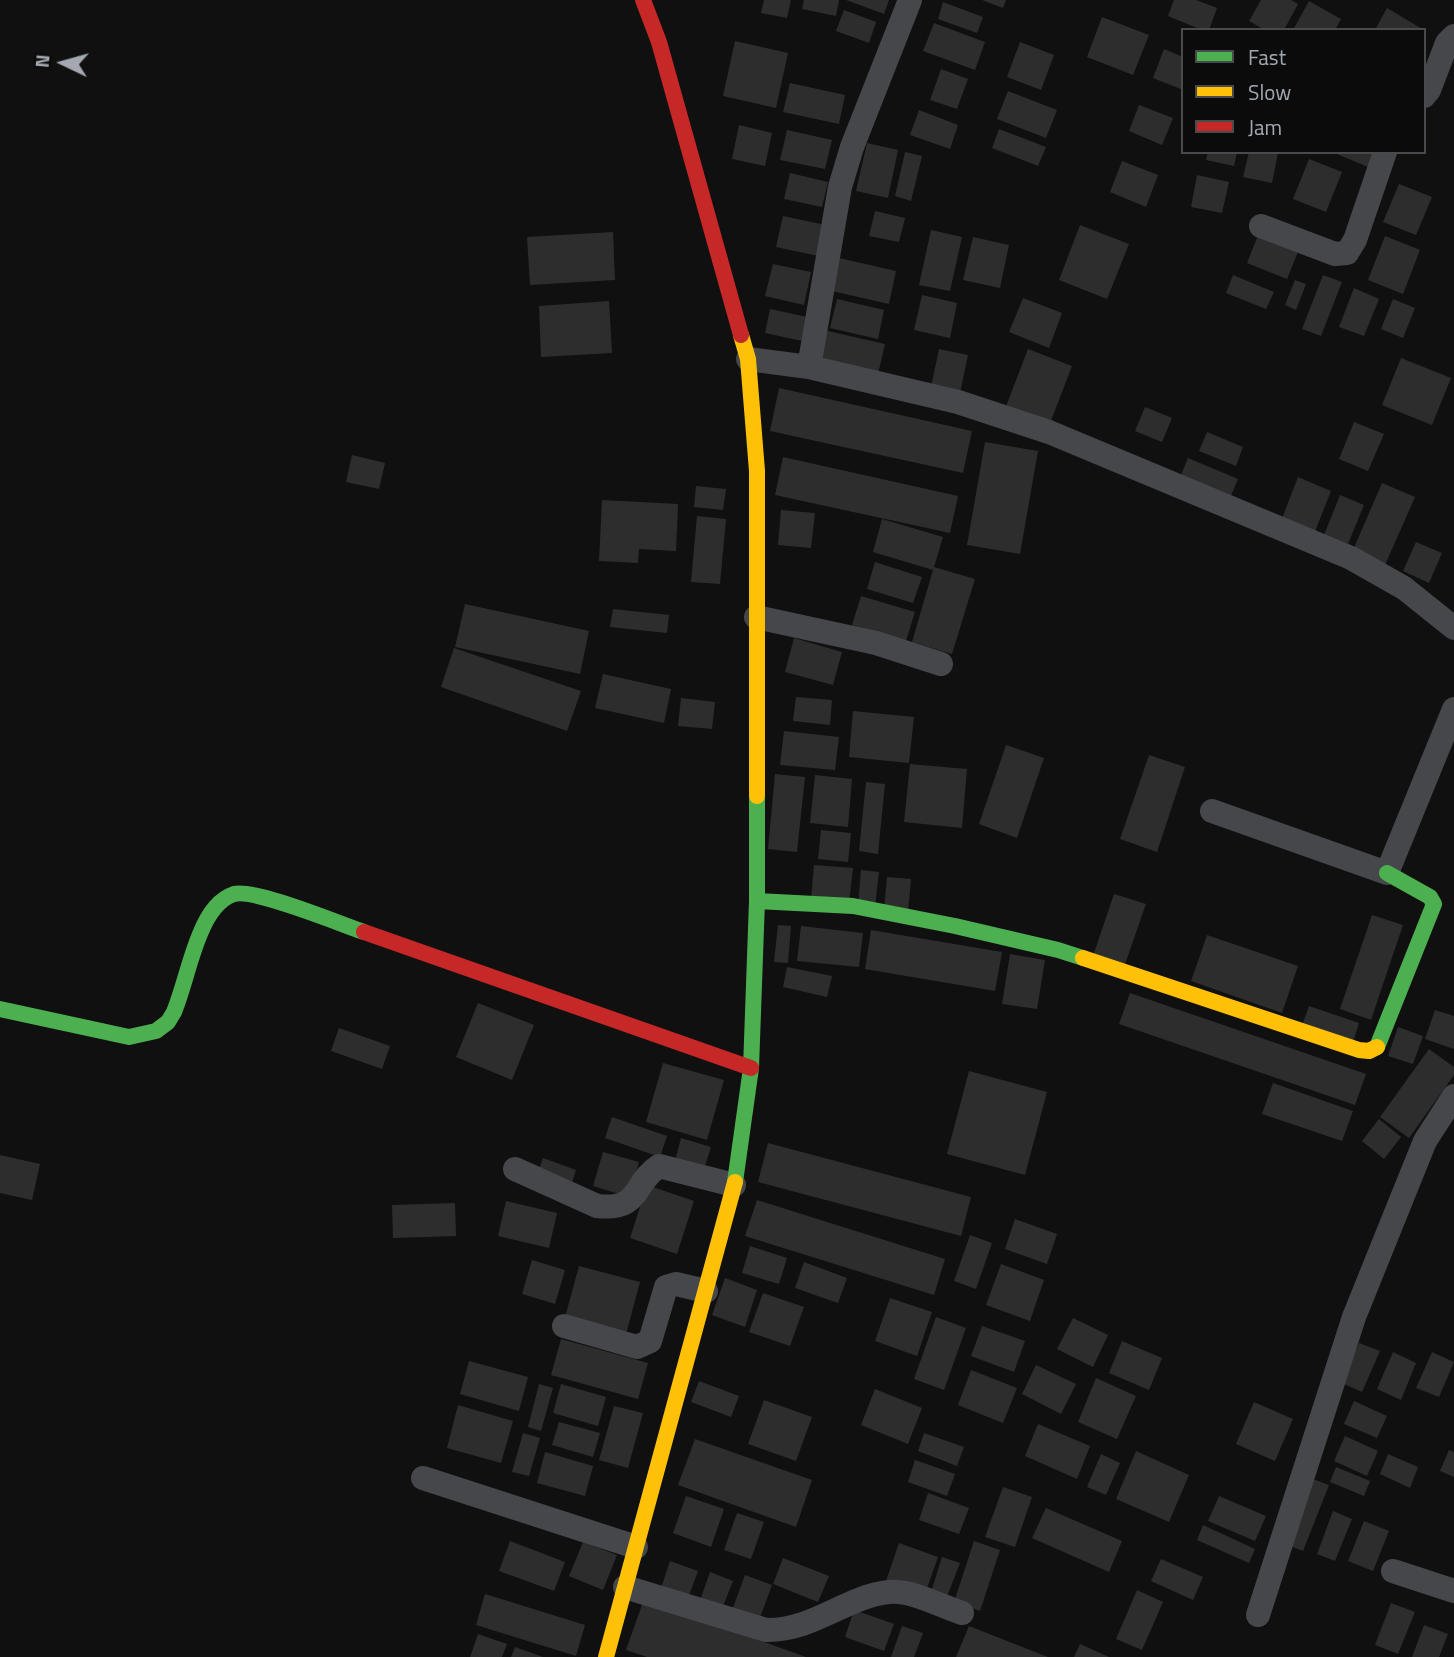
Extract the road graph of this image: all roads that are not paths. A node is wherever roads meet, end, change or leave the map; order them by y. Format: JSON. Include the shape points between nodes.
{"nodes":[{"id":1,"x":643,"y":0,"type":"edge"},
{"id":2,"x":910,"y":0,"type":"edge"},
{"id":3,"x":1454,"y":36,"type":"edge"},
{"id":4,"x":1426,"y":94,"type":"edge"},
{"id":5,"x":1384,"y":154,"type":"edge"},
{"id":6,"x":1261,"y":226,"type":"dead end"},
{"id":7,"x":748,"y":359,"type":"junction"},
{"id":8,"x":809,"y":367,"type":"junction"},
{"id":9,"x":756,"y":617,"type":"junction"},
{"id":10,"x":1454,"y":628,"type":"edge"},
{"id":11,"x":941,"y":664,"type":"dead end"},
{"id":12,"x":1454,"y":709,"type":"edge"},
{"id":13,"x":1212,"y":811,"type":"dead end"},
{"id":14,"x":1387,"y":873,"type":"junction"},
{"id":15,"x":757,"y":901,"type":"junction"},
{"id":16,"x":0,"y":1009,"type":"edge"},
{"id":17,"x":751,"y":1068,"type":"junction"},
{"id":18,"x":1454,"y":1096,"type":"edge"},
{"id":19,"x":515,"y":1169,"type":"dead end"},
{"id":20,"x":734,"y":1185,"type":"junction"},
{"id":21,"x":706,"y":1291,"type":"junction"},
{"id":22,"x":564,"y":1326,"type":"dead end"},
{"id":23,"x":423,"y":1478,"type":"dead end"},
{"id":24,"x":636,"y":1547,"type":"junction"},
{"id":25,"x":1393,"y":1571,"type":"dead end"},
{"id":26,"x":625,"y":1587,"type":"junction"},
{"id":27,"x":1454,"y":1591,"type":"edge"},
{"id":28,"x":962,"y":1613,"type":"dead end"},
{"id":29,"x":1258,"y":1615,"type":"dead end"},
{"id":30,"x":606,"y":1657,"type":"edge"}],
"edges":[{"from":1,"to":7,"type":"street","via":[[659,42]]},
{"from":2,"to":8,"type":"street","via":[[840,187]]},
{"from":3,"to":4,"type":"street"},
{"from":5,"to":6,"type":"street","via":[[1355,240],[1346,253],[1335,254]]},
{"from":7,"to":8,"type":"street"},
{"from":7,"to":9,"type":"street","via":[[757,471]]},
{"from":8,"to":10,"type":"street","via":[[958,402],[1049,432],[1351,558],[1404,588]]},
{"from":9,"to":11,"type":"street","via":[[876,643]]},
{"from":9,"to":15,"type":"street"},
{"from":12,"to":14,"type":"street"},
{"from":13,"to":14,"type":"street"},
{"from":14,"to":15,"type":"street","via":[[1430,897],[1434,904],[1381,1040],[1369,1051],[1058,950],[853,906]]},
{"from":15,"to":17,"type":"street"},
{"from":16,"to":17,"type":"street","via":[[129,1037],[159,1030],[177,1006],[208,915],[218,902],[247,894]]},
{"from":17,"to":20,"type":"street"},
{"from":18,"to":29,"type":"street","via":[[1425,1141],[1354,1317]]},
{"from":19,"to":20,"type":"street","via":[[597,1206],[611,1207],[634,1197],[659,1166]]},
{"from":20,"to":21,"type":"street"},
{"from":21,"to":22,"type":"street","via":[[676,1283],[666,1287],[650,1341],[636,1348]]},
{"from":21,"to":24,"type":"street"},
{"from":23,"to":24,"type":"street"},
{"from":24,"to":26,"type":"street"},
{"from":25,"to":27,"type":"street"},
{"from":26,"to":28,"type":"street","via":[[766,1630],[815,1621],[889,1592]]},
{"from":26,"to":30,"type":"street"}]}
